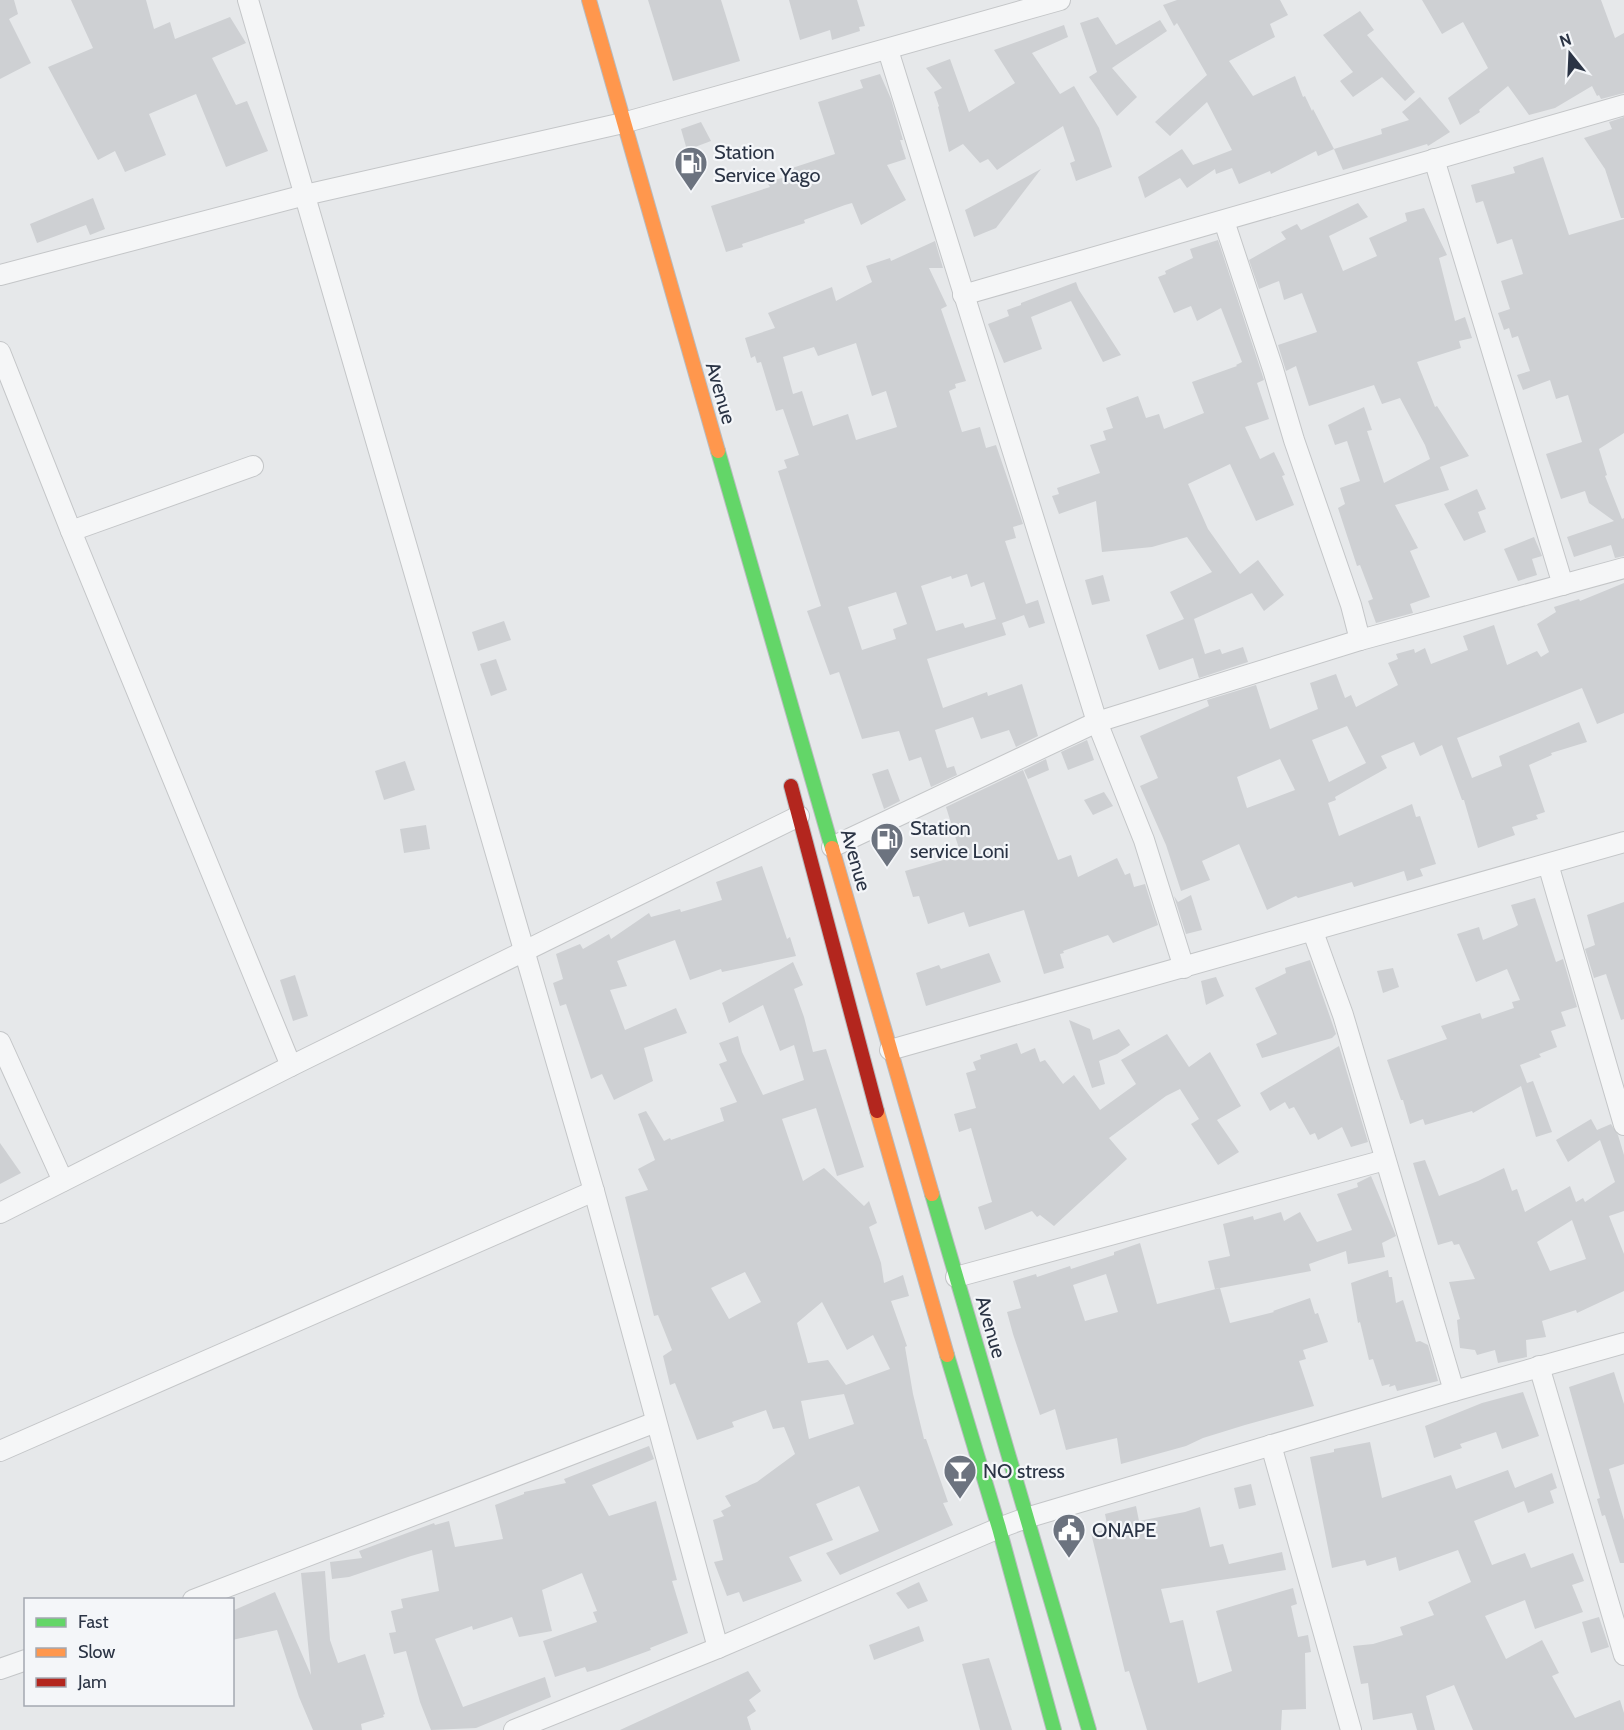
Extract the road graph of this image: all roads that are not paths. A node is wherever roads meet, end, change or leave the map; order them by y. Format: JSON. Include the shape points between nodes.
{"nodes":[{"id":1,"x":248,"y":0,"type":"edge"},
{"id":2,"x":589,"y":0,"type":"edge"},
{"id":3,"x":1060,"y":0,"type":"edge"},
{"id":4,"x":888,"y":50,"type":"junction"},
{"id":5,"x":1624,"y":105,"type":"edge"},
{"id":6,"x":623,"y":123,"type":"junction"},
{"id":7,"x":1434,"y":159,"type":"junction"},
{"id":8,"x":305,"y":195,"type":"junction"},
{"id":9,"x":1224,"y":221,"type":"junction"},
{"id":10,"x":0,"y":275,"type":"edge"},
{"id":11,"x":963,"y":295,"type":"junction"},
{"id":12,"x":0,"y":352,"type":"edge"},
{"id":13,"x":253,"y":466,"type":"dead end"},
{"id":14,"x":71,"y":531,"type":"junction"},
{"id":15,"x":1624,"y":568,"type":"edge"},
{"id":16,"x":1563,"y":585,"type":"junction"},
{"id":17,"x":1360,"y":640,"type":"junction"},
{"id":18,"x":1097,"y":722,"type":"junction"},
{"id":19,"x":786,"y":770,"type":"dead end"},
{"id":20,"x":799,"y":816,"type":"junction"},
{"id":21,"x":1624,"y":842,"type":"edge"},
{"id":22,"x":832,"y":847,"type":"junction"},
{"id":23,"x":1548,"y":864,"type":"junction"},
{"id":24,"x":1313,"y":932,"type":"junction"},
{"id":25,"x":525,"y":953,"type":"junction"},
{"id":26,"x":1184,"y":968,"type":"junction"},
{"id":27,"x":0,"y":1042,"type":"edge"},
{"id":28,"x":890,"y":1050,"type":"junction"},
{"id":29,"x":291,"y":1066,"type":"junction"},
{"id":30,"x":1624,"y":1125,"type":"edge"},
{"id":31,"x":1385,"y":1160,"type":"junction"},
{"id":32,"x":63,"y":1181,"type":"junction"},
{"id":33,"x":594,"y":1191,"type":"junction"},
{"id":34,"x":0,"y":1213,"type":"edge"},
{"id":35,"x":956,"y":1277,"type":"junction"},
{"id":36,"x":1624,"y":1343,"type":"edge"},
{"id":37,"x":1539,"y":1366,"type":"junction"},
{"id":38,"x":1454,"y":1391,"type":"junction"},
{"id":39,"x":656,"y":1422,"type":"junction"},
{"id":40,"x":1271,"y":1445,"type":"junction"},
{"id":41,"x":0,"y":1450,"type":"edge"},
{"id":42,"x":1026,"y":1518,"type":"junction"},
{"id":43,"x":999,"y":1528,"type":"junction"},
{"id":44,"x":197,"y":1598,"type":"edge"},
{"id":45,"x":718,"y":1648,"type":"junction"},
{"id":46,"x":1623,"y":1650,"type":"edge"},
{"id":47,"x":24,"y":1661,"type":"edge"},
{"id":48,"x":0,"y":1669,"type":"edge"},
{"id":49,"x":514,"y":1730,"type":"edge"},
{"id":50,"x":1054,"y":1730,"type":"edge"},
{"id":51,"x":1089,"y":1730,"type":"edge"},
{"id":52,"x":1351,"y":1730,"type":"edge"}],
"edges":[{"from":1,"to":8,"type":"street"},
{"from":2,"to":6,"type":"highway","name":"Avenue"},
{"from":3,"to":4,"type":"street"},
{"from":4,"to":6,"type":"street"},
{"from":4,"to":11,"type":"street"},
{"from":5,"to":7,"type":"street"},
{"from":6,"to":8,"type":"street"},
{"from":6,"to":22,"type":"highway","name":"Avenue"},
{"from":7,"to":9,"type":"street"},
{"from":7,"to":16,"type":"street"},
{"from":8,"to":10,"type":"street"},
{"from":8,"to":25,"type":"street"},
{"from":9,"to":11,"type":"street"},
{"from":9,"to":17,"type":"street"},
{"from":11,"to":18,"type":"street"},
{"from":12,"to":14,"type":"street"},
{"from":13,"to":14,"type":"street"},
{"from":14,"to":29,"type":"street"},
{"from":15,"to":16,"type":"street"},
{"from":16,"to":17,"type":"street"},
{"from":17,"to":18,"type":"street"},
{"from":18,"to":22,"type":"street"},
{"from":18,"to":26,"type":"street","via":[[1144,840]]},
{"from":19,"to":20,"type":"highway"},
{"from":20,"to":25,"type":"street"},
{"from":20,"to":43,"type":"highway","via":[[863,1062]]},
{"from":21,"to":23,"type":"street"},
{"from":22,"to":28,"type":"highway","name":"Avenue"},
{"from":23,"to":24,"type":"street"},
{"from":23,"to":30,"type":"street"},
{"from":24,"to":26,"type":"street"},
{"from":24,"to":31,"type":"street","via":[[1343,1015]]},
{"from":25,"to":29,"type":"street"},
{"from":25,"to":33,"type":"street"},
{"from":26,"to":28,"type":"street"},
{"from":27,"to":32,"type":"street"},
{"from":28,"to":35,"type":"highway","name":"Avenue"},
{"from":29,"to":32,"type":"street"},
{"from":31,"to":35,"type":"street"},
{"from":31,"to":38,"type":"street"},
{"from":32,"to":34,"type":"street"},
{"from":33,"to":39,"type":"street"},
{"from":33,"to":41,"type":"street"},
{"from":35,"to":42,"type":"highway","name":"Avenue"},
{"from":36,"to":37,"type":"street"},
{"from":37,"to":38,"type":"street"},
{"from":37,"to":46,"type":"street"},
{"from":38,"to":40,"type":"street"},
{"from":39,"to":44,"type":"street"},
{"from":39,"to":45,"type":"street"},
{"from":40,"to":42,"type":"street"},
{"from":40,"to":52,"type":"street"},
{"from":42,"to":43,"type":"street"},
{"from":42,"to":51,"type":"highway","name":"Avenue"},
{"from":43,"to":45,"type":"street"},
{"from":43,"to":50,"type":"highway"},
{"from":45,"to":49,"type":"street"},
{"from":47,"to":48,"type":"street"}]}
